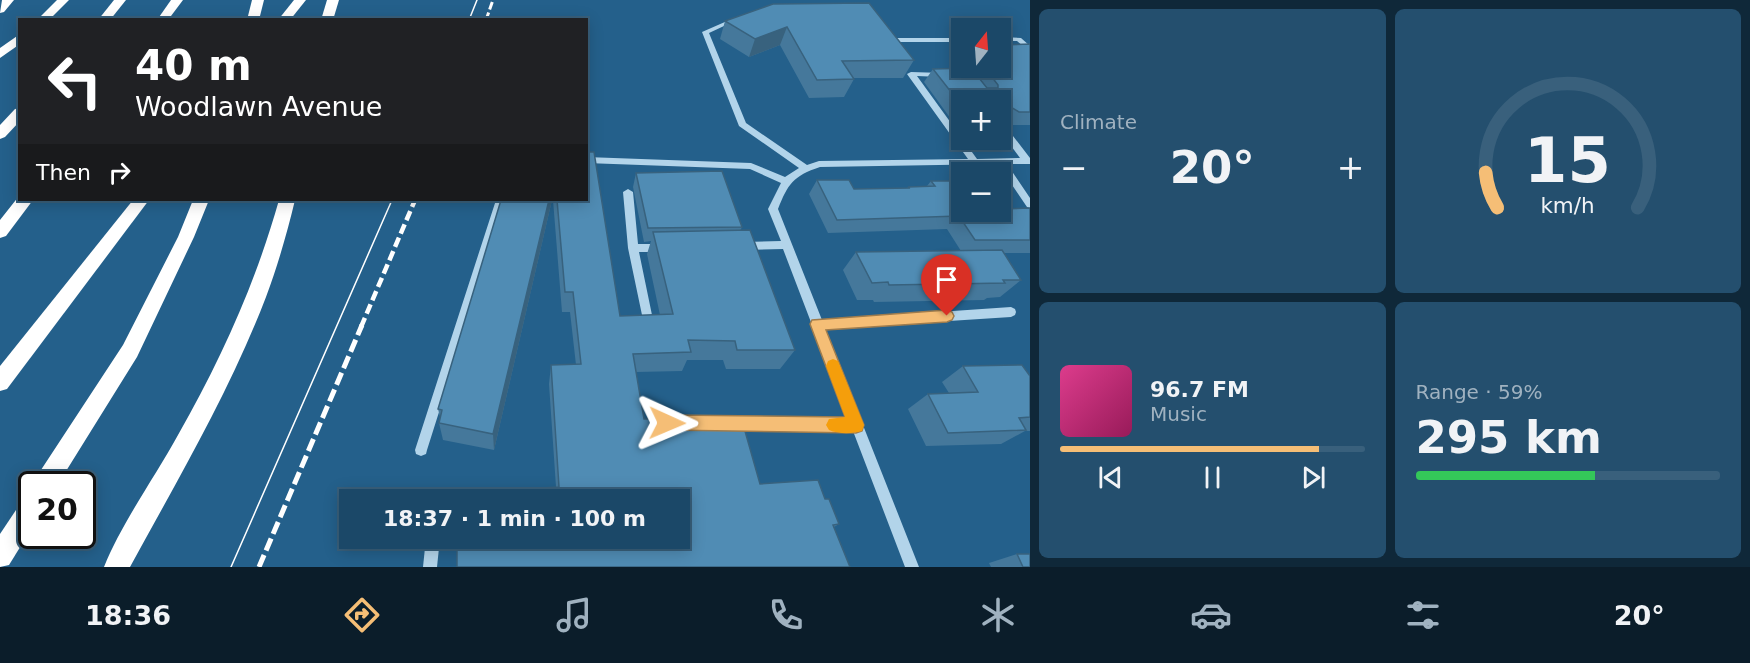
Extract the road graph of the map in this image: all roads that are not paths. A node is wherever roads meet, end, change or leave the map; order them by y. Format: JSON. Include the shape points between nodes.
{"nodes":[{"id":1,"x":8,"y":0,"type":"edge"},
{"id":2,"x":63,"y":0,"type":"edge"},
{"id":3,"x":120,"y":0,"type":"edge"},
{"id":4,"x":177,"y":0,"type":"edge"},
{"id":5,"x":258,"y":0,"type":"edge"},
{"id":6,"x":300,"y":0,"type":"edge"},
{"id":7,"x":333,"y":0,"type":"edge"},
{"id":8,"x":0,"y":10,"type":"edge"},
{"id":9,"x":740,"y":17,"type":"edge"},
{"id":10,"x":44,"y":18,"type":"edge"},
{"id":11,"x":105,"y":18,"type":"edge"},
{"id":12,"x":164,"y":18,"type":"edge"},
{"id":13,"x":254,"y":18,"type":"edge"},
{"id":14,"x":286,"y":18,"type":"edge"},
{"id":15,"x":328,"y":18,"type":"edge"},
{"id":16,"x":951,"y":39,"type":"edge"},
{"id":17,"x":1011,"y":39,"type":"edge"},
{"id":18,"x":18,"y":40,"type":"edge"},
{"id":19,"x":889,"y":40,"type":"edge"},
{"id":20,"x":1030,"y":50,"type":"edge"},
{"id":21,"x":0,"y":54,"type":"edge"},
{"id":22,"x":940,"y":75,"type":"edge"},
{"id":23,"x":18,"y":114,"type":"edge"},
{"id":24,"x":0,"y":134,"type":"edge"},
{"id":25,"x":1011,"y":139,"type":"edge"},
{"id":26,"x":588,"y":160,"type":"edge"},
{"id":27,"x":974,"y":161,"type":"junction"},
{"id":28,"x":1000,"y":161,"type":"junction"},
{"id":29,"x":1029,"y":161,"type":"edge"},
{"id":30,"x":806,"y":168,"type":"junction"},
{"id":31,"x":785,"y":180,"type":"junction"},
{"id":32,"x":628,"y":192,"type":"dead end"},
{"id":33,"x":24,"y":201,"type":"edge"},
{"id":34,"x":140,"y":201,"type":"edge"},
{"id":35,"x":201,"y":201,"type":"edge"},
{"id":36,"x":287,"y":201,"type":"edge"},
{"id":37,"x":501,"y":201,"type":"edge"},
{"id":38,"x":1030,"y":205,"type":"edge"},
{"id":39,"x":0,"y":232,"type":"edge"},
{"id":40,"x":786,"y":245,"type":"junction"},
{"id":41,"x":727,"y":246,"type":"edge"},
{"id":42,"x":680,"y":247,"type":"edge"},
{"id":43,"x":633,"y":248,"type":"junction"},
{"id":44,"x":1011,"y":312,"type":"dead end"},
{"id":45,"x":647,"y":315,"type":"edge"},
{"id":46,"x":817,"y":324,"type":"junction"},
{"id":47,"x":0,"y":382,"type":"edge"},
{"id":48,"x":714,"y":423,"type":"edge"},
{"id":49,"x":856,"y":425,"type":"junction"},
{"id":50,"x":421,"y":450,"type":"dead end"},
{"id":51,"x":53,"y":471,"type":"edge"},
{"id":52,"x":18,"y":527,"type":"edge"},
{"id":53,"x":432,"y":549,"type":"edge"},
{"id":54,"x":0,"y":555,"type":"edge"},
{"id":55,"x":116,"y":567,"type":"edge"},
{"id":56,"x":430,"y":567,"type":"edge"},
{"id":57,"x":912,"y":567,"type":"edge"}],
"edges":[{"from":1,"to":8,"type":"highway"},
{"from":2,"to":10,"type":"highway"},
{"from":3,"to":11,"type":"highway"},
{"from":4,"to":12,"type":"highway"},
{"from":5,"to":13,"type":"highway"},
{"from":6,"to":14,"type":"highway"},
{"from":7,"to":15,"type":"highway"},
{"from":9,"to":30,"type":"street","via":[[705,32],[742,124]]},
{"from":16,"to":19,"type":"street"},
{"from":17,"to":20,"type":"street","via":[[1018,39]]},
{"from":18,"to":21,"type":"highway"},
{"from":22,"to":27,"type":"street","via":[[911,74]]},
{"from":23,"to":24,"type":"highway"},
{"from":25,"to":29,"type":"street"},
{"from":26,"to":31,"type":"street","via":[[751,166]]},
{"from":27,"to":28,"type":"street"},
{"from":27,"to":30,"type":"street","via":[[819,164]]},
{"from":28,"to":29,"type":"street"},
{"from":28,"to":38,"type":"street"},
{"from":30,"to":31,"type":"street"},
{"from":31,"to":40,"type":"street","via":[[773,208]]},
{"from":32,"to":43,"type":"street"},
{"from":33,"to":39,"type":"highway"},
{"from":34,"to":47,"type":"highway"},
{"from":35,"to":51,"type":"highway","via":[[130,351]]},
{"from":36,"to":55,"type":"highway","via":[[246,321],[206,406]]},
{"from":37,"to":50,"type":"street"},
{"from":40,"to":41,"type":"street"},
{"from":40,"to":46,"type":"street"},
{"from":42,"to":43,"type":"street"},
{"from":43,"to":45,"type":"street"},
{"from":44,"to":46,"type":"street"},
{"from":46,"to":49,"type":"street"},
{"from":48,"to":49,"type":"street"},
{"from":49,"to":57,"type":"street"},
{"from":52,"to":54,"type":"highway"},
{"from":53,"to":56,"type":"street"}]}
